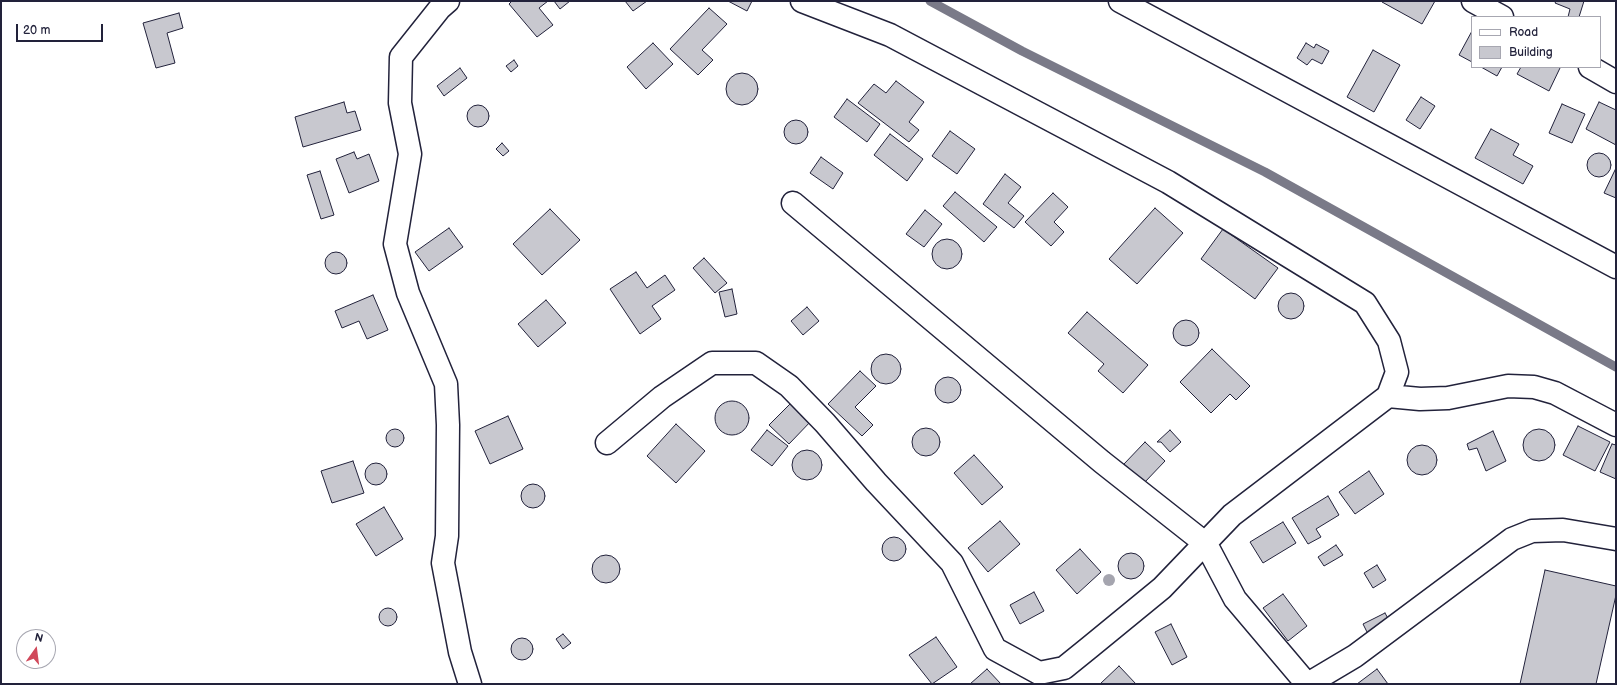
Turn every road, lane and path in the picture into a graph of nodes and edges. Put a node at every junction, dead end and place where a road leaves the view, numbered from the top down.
1 (448, 1) edge
2 (802, 1) edge
3 (1120, 1) edge
4 (1473, 1) edge
5 (1500, 16) edge
6 (1592, 68) edge
7 (1616, 82) edge
8 (793, 203) dead end
9 (1616, 267) edge
10 (1388, 396) junction
11 (1616, 425) edge
12 (608, 443) dead end
13 (1616, 539) edge
14 (1206, 544) junction
15 (470, 684) edge
16 (1307, 684) edge

1 - 15 street
2 - 10 street
3 - 9 street
4 - 5 street
6 - 7 street
8 - 14 street
10 - 11 street
10 - 14 street
12 - 14 street
13 - 16 street
14 - 16 street

